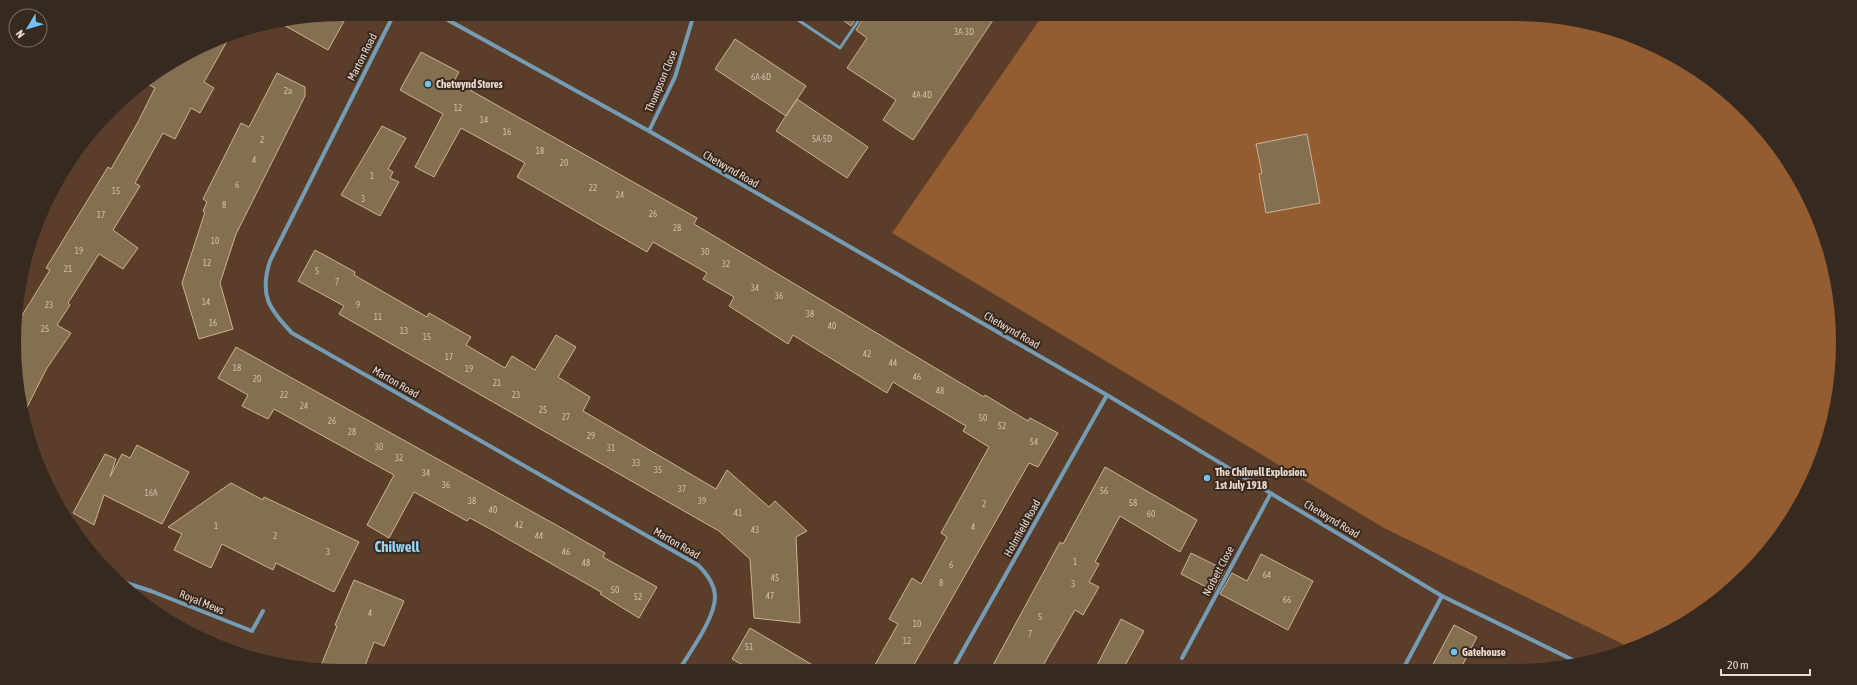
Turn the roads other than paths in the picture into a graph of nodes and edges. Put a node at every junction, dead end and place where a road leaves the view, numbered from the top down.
1 (390, 21) edge
2 (450, 21) edge
3 (692, 21) edge
4 (800, 21) edge
5 (857, 21) edge
6 (648, 131) junction
7 (1107, 395) junction
8 (1271, 493) junction
9 (132, 585) edge
10 (1442, 596) junction
11 (262, 611) dead end
12 (1182, 658) dead end
13 (1571, 659) edge
14 (683, 664) edge
15 (955, 664) edge
16 (1405, 664) edge

1 - 14 street, Marton Road
2 - 6 street, Chetwynd Road
3 - 6 street, Thompson Close
4 - 5 lane
6 - 7 street, Chetwynd Road
7 - 8 street, Chetwynd Road
7 - 15 street, Holmfield Road
8 - 10 street, Chetwynd Road
8 - 12 street, Norbett Close
9 - 11 street, Royal Mews
10 - 13 street, Chetwynd Road
10 - 16 street

